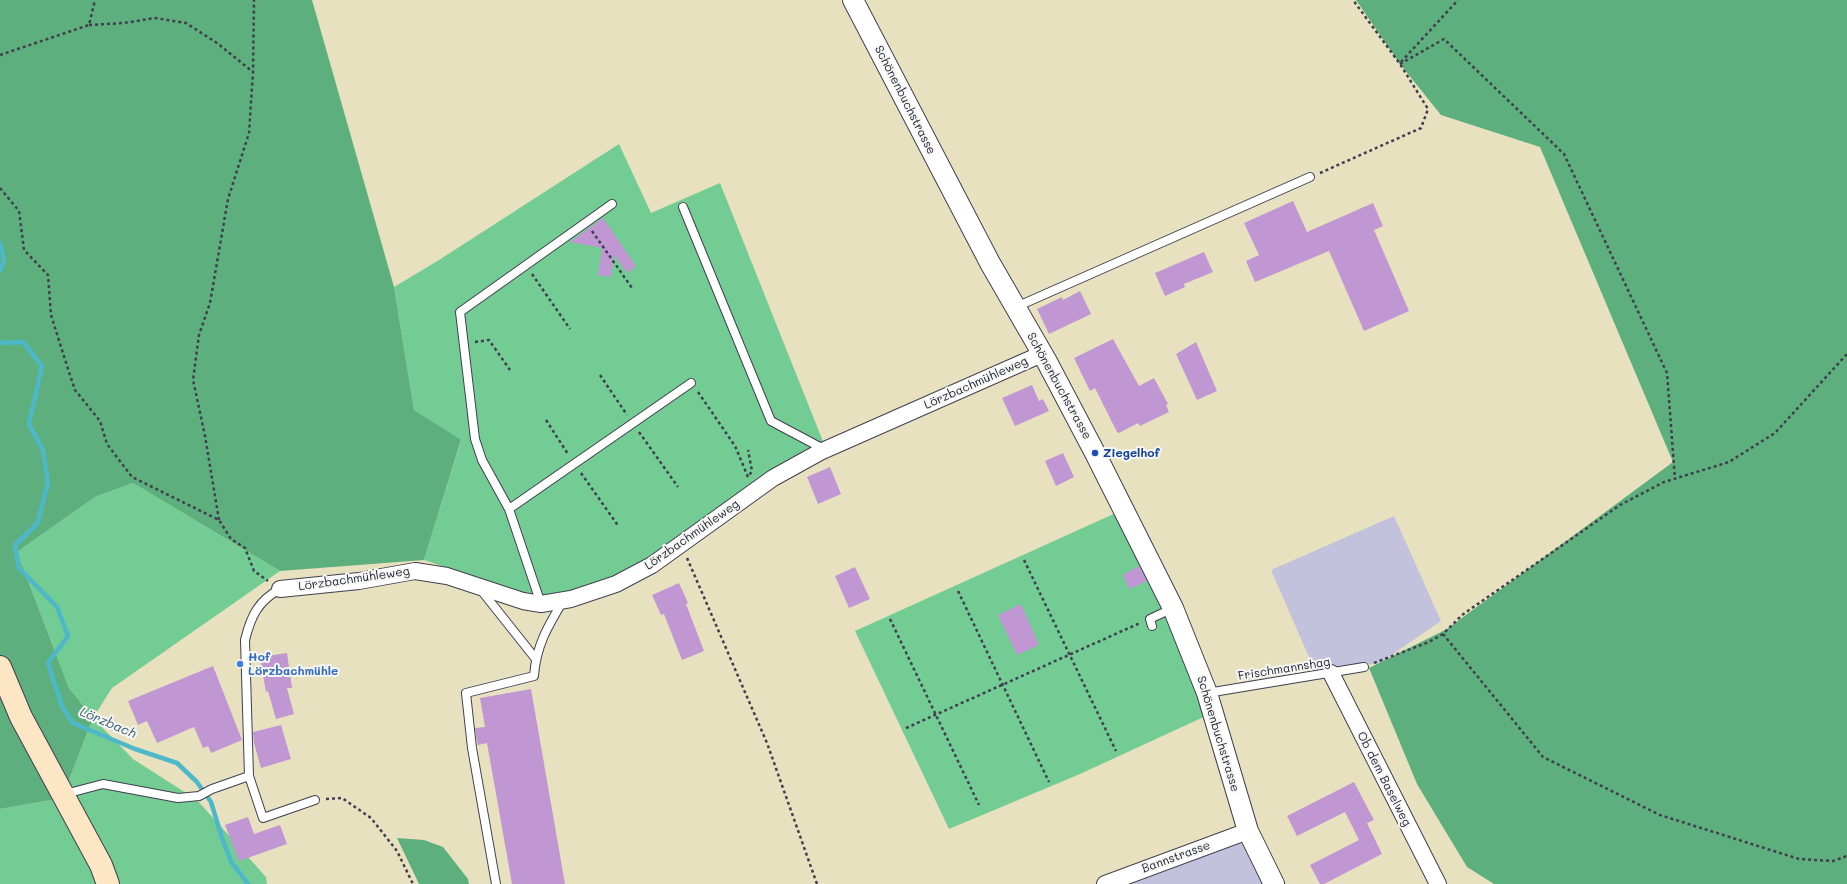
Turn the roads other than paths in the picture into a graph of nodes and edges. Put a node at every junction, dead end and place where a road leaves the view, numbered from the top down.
1 (853, 0) edge
2 (1310, 177) road end
3 (612, 204) dead end
4 (683, 207) dead end
5 (1016, 308) junction
6 (1042, 354) junction
7 (691, 383) road end
8 (820, 452) junction
9 (509, 509) junction
10 (478, 586) junction
11 (280, 589) joint
12 (564, 600) junction
13 (541, 604) junction
14 (1173, 608) junction
15 (1151, 623) road end
16 (535, 658) junction
17 (0, 667) edge
18 (1364, 667) road end
19 (1331, 674) junction
20 (1207, 693) junction
21 (249, 776) junction
22 (64, 794) junction
23 (315, 800) road end
24 (1248, 831) junction
25 (108, 884) edge
26 (496, 884) edge
27 (1106, 884) edge
28 (1274, 884) edge
29 (1438, 884) edge

1 - 5 street, Schönenbuchstrasse
2 - 5 lane
3 - 9 lane
4 - 8 lane
5 - 6 street, Schönenbuchstrasse
6 - 8 street, Lörzbachmühleweg
6 - 14 street, Schönenbuchstrasse
7 - 9 lane
8 - 12 street, Lörzbachmühleweg
9 - 13 lane
10 - 11 street, Lörzbachmühleweg
10 - 13 street, Lörzbachmühleweg
10 - 16 lane
11 - 21 lane, Lörzbachmühleweg
12 - 13 street, Lörzbachmühleweg
12 - 16 lane
14 - 15 lane
14 - 20 street, Schönenbuchstrasse
16 - 26 lane
17 - 22 main road
18 - 19 lane, Frischmannshag
19 - 20 lane, Frischmannshag
19 - 29 street, Ob dem Baselweg
20 - 24 street, Schönenbuchstrasse
21 - 22 lane
21 - 23 lane, Lörzbachmühleweg
22 - 25 main road
24 - 27 street, Bannstrasse
24 - 28 street, Schönenbuchstrasse

